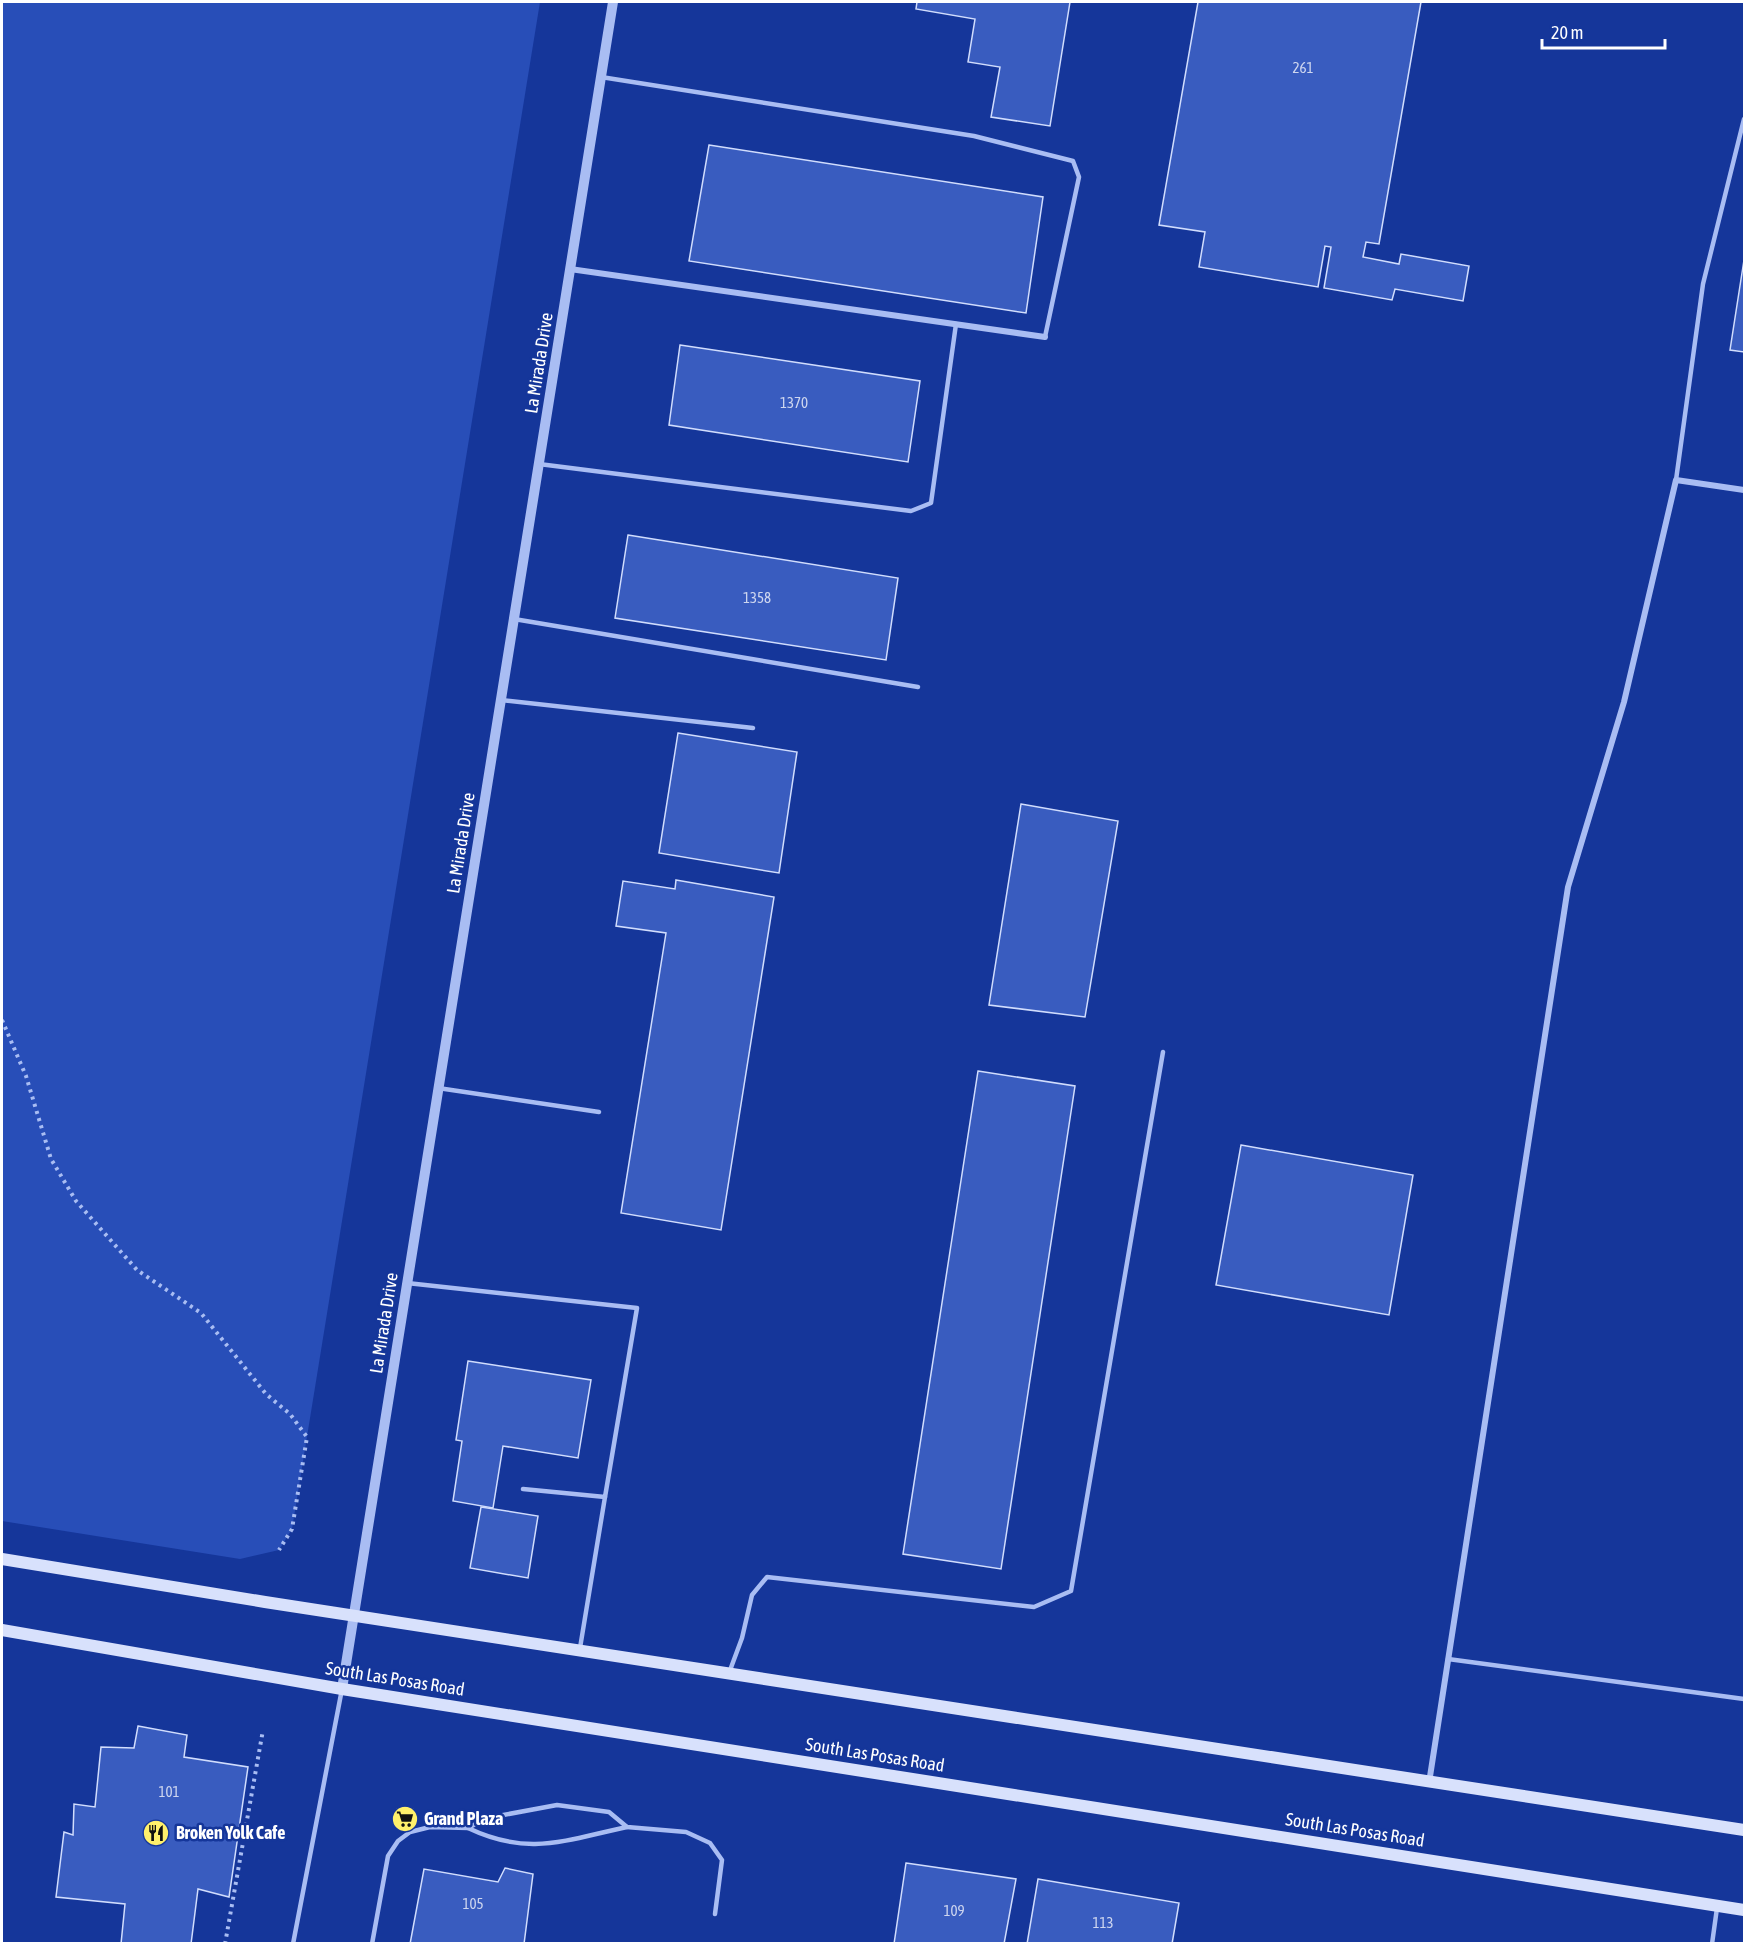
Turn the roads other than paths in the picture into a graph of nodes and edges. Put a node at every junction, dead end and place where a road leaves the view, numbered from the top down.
1 (613, 2) edge
2 (601, 77) junction
3 (1744, 119) edge
4 (570, 269) junction
5 (956, 324) junction
6 (1045, 337) joint
7 (539, 464) junction
8 (1676, 480) junction
9 (1744, 490) edge
10 (514, 620) junction
11 (918, 687) dead end
12 (501, 700) junction
13 (753, 728) dead end
14 (1163, 1052) dead end
15 (438, 1088) junction
16 (599, 1112) dead end
17 (407, 1283) junction
18 (523, 1489) dead end
19 (605, 1497) junction
20 (2, 1559) edge
21 (354, 1616) junction
22 (2, 1630) edge
23 (580, 1650) junction
24 (1448, 1659) junction
25 (729, 1673) junction
26 (342, 1689) junction
27 (1744, 1699) edge
28 (1429, 1782) junction
29 (627, 1827) junction
30 (468, 1828) junction
31 (1744, 1830) edge
32 (1718, 1906) junction
33 (1744, 1910) edge
34 (715, 1914) dead end
35 (293, 1944) edge
36 (372, 1944) edge
37 (1712, 1944) edge

1 - 2 street, La Mirada Drive
2 - 4 street, La Mirada Drive
2 - 6 lane
3 - 8 lane
4 - 5 street
4 - 7 street, La Mirada Drive
5 - 6 street
5 - 7 lane
7 - 10 street, La Mirada Drive
8 - 9 street
8 - 24 street
10 - 11 lane
10 - 12 street, La Mirada Drive
12 - 13 lane
12 - 15 street, La Mirada Drive
14 - 25 lane
15 - 16 lane
15 - 17 street, La Mirada Drive
17 - 19 lane
17 - 21 street, La Mirada Drive
18 - 19 lane
19 - 23 lane
20 - 21 main road
21 - 23 main road
21 - 26 street, La Mirada Drive
22 - 26 main road, South Las Posas Road
23 - 25 main road
24 - 27 lane
24 - 28 street
25 - 28 main road
26 - 32 main road, South Las Posas Road
26 - 35 lane
28 - 31 main road
29 - 30 lane
29 - 30 lane
29 - 34 lane
30 - 36 lane
32 - 33 main road, South Las Posas Road
32 - 37 lane

